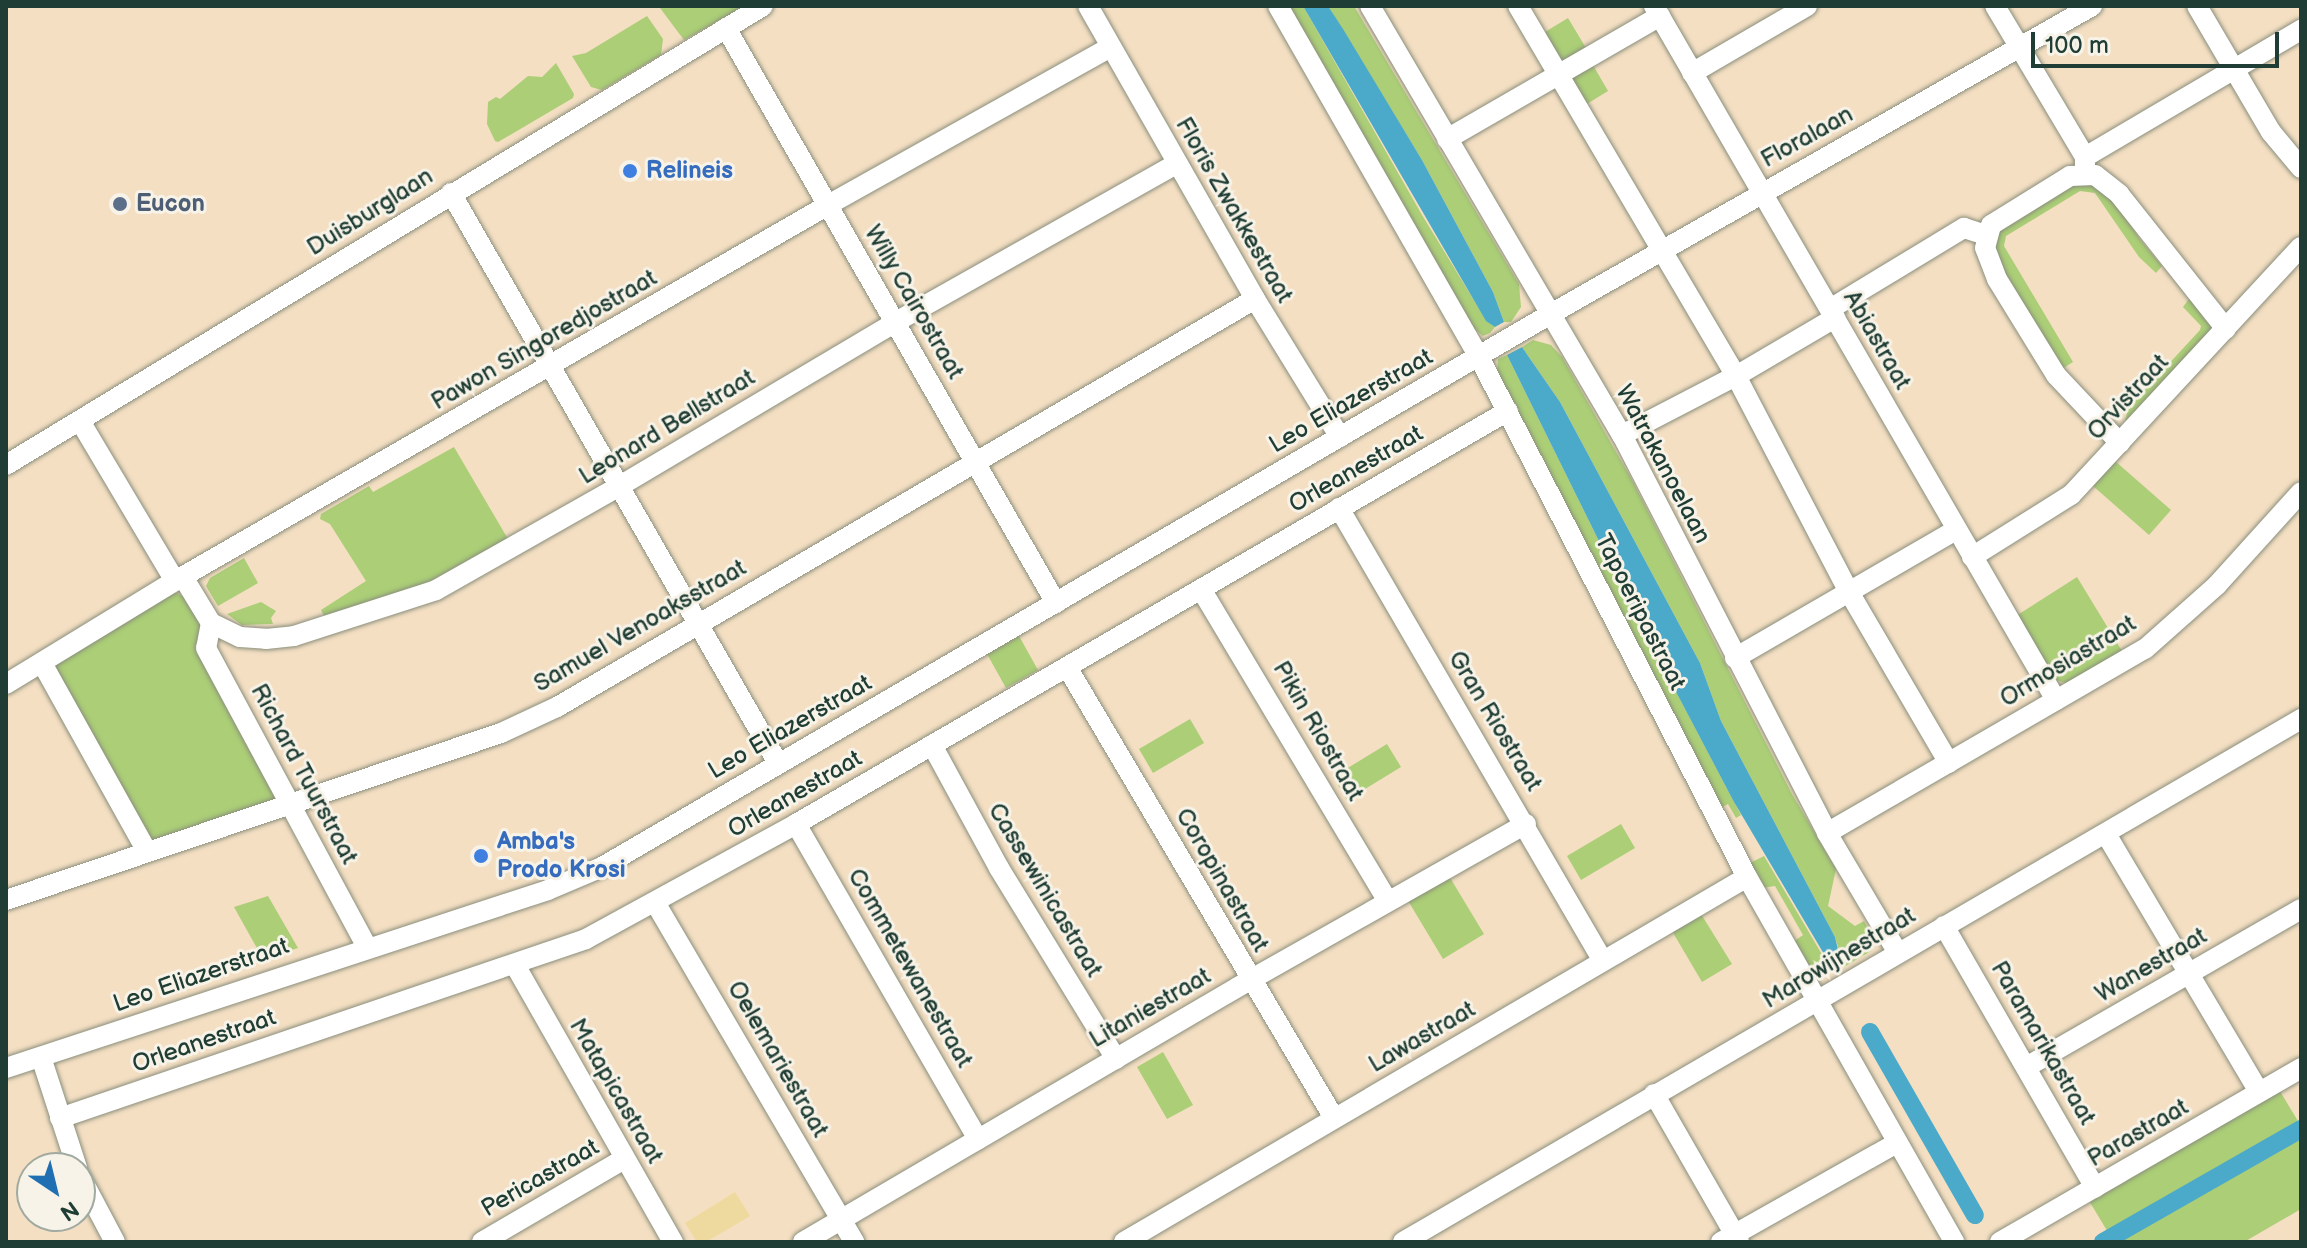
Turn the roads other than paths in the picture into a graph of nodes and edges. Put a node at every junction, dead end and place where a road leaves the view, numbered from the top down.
1 (763, 6) edge
2 (1088, 6) edge
3 (1278, 6) edge
4 (1370, 6) edge
5 (1518, 6) edge
6 (1807, 6) edge
7 (1995, 6) edge
8 (2092, 6) edge
9 (2197, 6) edge
10 (1657, 11) edge
11 (726, 28) junction
12 (2301, 30) edge
13 (1111, 47) junction
14 (2019, 47) junction
15 (2233, 67) junction
16 (1692, 73) junction
17 (1557, 74) junction
18 (1447, 139) junction
19 (1176, 164) junction
20 (2085, 165) junction
21 (2301, 168) edge
22 (1762, 192) junction
23 (451, 193) junction
24 (828, 205) junction
25 (1986, 235) junction
26 (2301, 247) edge
27 (1662, 252) junction
28 (1255, 299) junction
29 (1832, 314) junction
30 (1549, 315) junction
31 (894, 323) junction
32 (2226, 329) junction
33 (1479, 357) junction
34 (551, 366) junction
35 (1736, 376) junction
36 (1508, 411) junction
37 (80, 421) junction
38 (1622, 435) junction
39 (1340, 437) junction
40 (2120, 443) junction
41 (977, 462) junction
42 (6, 465) edge
43 (618, 487) junction
44 (2301, 492) edge
45 (1339, 508) junction
46 (1956, 530) junction
47 (1972, 557) junction
48 (179, 579) junction
49 (1201, 589) junction
50 (1849, 592) junction
51 (1056, 603) junction
52 (699, 622) junction
53 (211, 623) junction
54 (1735, 658) junction
55 (42, 663) junction
56 (1067, 667) junction
57 (6, 684) edge
58 (2056, 700) junction
59 (2301, 719) edge
60 (932, 745) junction
61 (778, 763) junction
62 (1949, 763) junction
63 (291, 804) junction
64 (796, 824) junction
65 (1526, 824) junction
66 (1827, 833) junction
67 (2106, 834) junction
68 (147, 852) junction
69 (1747, 877) junction
70 (6, 900) edge
71 (1388, 901) junction
72 (656, 904) junction
73 (2301, 909) edge
74 (1944, 926) junction
75 (367, 947) junction
76 (1898, 953) junction
77 (1603, 961) junction
78 (515, 965) junction
79 (2187, 975) junction
80 (1250, 980) junction
81 (1819, 1001) junction
82 (41, 1057) junction
83 (1116, 1059) junction
84 (2028, 1066) junction
85 (6, 1068) edge
86 (2301, 1068) edge
87 (2259, 1092) junction
88 (1654, 1094) junction
89 (60, 1118) junction
90 (1334, 1118) junction
91 (978, 1139) junction
92 (1897, 1143) junction
93 (72, 1152) edge
94 (624, 1159) junction
95 (2095, 1188) junction
96 (96, 1206) edge
97 (842, 1220) junction
98 (1134, 1239) edge
99 (1732, 1239) edge
100 (115, 1242) edge
101 (482, 1242) edge
102 (673, 1242) edge
103 (803, 1242) edge
104 (854, 1242) edge
105 (1403, 1242) edge
106 (1954, 1242) edge
107 (2000, 1242) edge

1 - 11 street, Duisburglaan
2 - 13 street, Floris Zwakkestraat
3 - 33 street, Tapoeripastraat
4 - 18 street, Watrakanoelaan
5 - 17 street
6 - 16 street
7 - 14 street
8 - 14 street, Floralaan
9 - 15 street
10 - 16 street, Abiastraat
10 - 17 street
11 - 23 street, Duisburglaan
11 - 24 street, Willy Cairostraat
12 - 15 street
13 - 19 street, Floris Zwakkestraat
13 - 24 street, Pawon Singoredjostraat
14 - 20 street
14 - 22 street, Floralaan
15 - 20 street
15 - 21 street
16 - 22 street, Abiastraat
17 - 18 street
17 - 27 street
18 - 30 street, Watrakanoelaan
19 - 28 street, Floris Zwakkestraat
19 - 31 street, Leonard Bellstraat
20 - 25 street
20 - 32 street
22 - 27 street, Floralaan
22 - 29 street, Abiastraat
23 - 34 street
23 - 37 street, Duisburglaan
24 - 31 street, Willy Cairostraat
24 - 34 street, Pawon Singoredjostraat
25 - 29 street
25 - 40 street
26 - 32 street, Orvistraat
27 - 30 street, Floralaan
27 - 35 street
28 - 39 street, Floris Zwakkestraat
28 - 41 street, Samuel Venoaksstraat
29 - 35 street
29 - 46 street, Abiastraat
30 - 33 street, Leo Eliazerstraat
30 - 38 street, Watrakanoelaan
31 - 41 street, Willy Cairostraat
31 - 43 street, Leonard Bellstraat
32 - 40 street, Orvistraat
33 - 36 street, Tapoeripastraat
33 - 39 street, Leo Eliazerstraat
34 - 43 street
34 - 48 street, Pawon Singoredjostraat
35 - 38 street
35 - 50 street
36 - 45 street, Orleanestraat
36 - 69 street, Tapoeripastraat
37 - 42 street, Duisburglaan
37 - 48 street
38 - 54 street, Watrakanoelaan
39 - 51 street, Leo Eliazerstraat
40 - 47 street, Orvistraat
41 - 51 street, Willy Cairostraat
41 - 52 street, Samuel Venoaksstraat
43 - 52 street
43 - 53 street, Leonard Bellstraat
44 - 58 street, Ormosiastraat
45 - 49 street, Orleanestraat
45 - 65 street, Gran Riostraat
46 - 47 street, Abiastraat
46 - 50 street
47 - 58 street, Abiastraat
48 - 53 street
48 - 55 street, Pawon Singoredjostraat
49 - 56 street, Orleanestraat
49 - 71 street, Pikin Riostraat
50 - 54 street
50 - 62 street
51 - 61 street, Leo Eliazerstraat
52 - 61 street
52 - 63 street, Samuel Venoaksstraat
53 - 63 street, Richard Tuurstraat
54 - 66 street, Watrakanoelaan
55 - 57 street, Pawon Singoredjostraat
55 - 68 street
56 - 60 street, Orleanestraat
56 - 80 street, Coropinastraat
58 - 62 street, Ormosiastraat
59 - 67 street, Marowijnestraat
60 - 64 street, Orleanestraat
60 - 83 street, Cassewinicastraat
61 - 75 street, Leo Eliazerstraat
62 - 66 street, Ormosiastraat
63 - 68 street, Samuel Venoaksstraat
63 - 75 street, Richard Tuurstraat
64 - 72 street, Orleanestraat
64 - 91 street, Commetewanestraat
65 - 71 street, Litaniestraat
65 - 77 street, Gran Riostraat
66 - 76 street, Watrakanoelaan
67 - 74 street, Marowijnestraat
67 - 79 street
68 - 70 street, Samuel Venoaksstraat
69 - 77 street, Lawastraat
69 - 81 street, Tapoeripastraat
71 - 80 street, Litaniestraat
72 - 78 street, Orleanestraat
72 - 97 street, Oelemariestraat
73 - 79 street, Wanestraat
74 - 76 street, Marowijnestraat
74 - 84 street, Paramarikastraat
75 - 82 street, Leo Eliazerstraat
76 - 81 street, Marowijnestraat
77 - 90 street, Lawastraat
78 - 89 street, Orleanestraat
78 - 94 street, Matapicastraat
79 - 84 street, Wanestraat
79 - 87 street
80 - 83 street, Litaniestraat
80 - 90 street, Coropinastraat
81 - 88 street, Marowijnestraat
81 - 92 street, Tapoeripastraat
82 - 85 street, Leo Eliazerstraat
82 - 89 street
83 - 91 street, Litaniestraat
84 - 95 street, Paramarikastraat
86 - 87 street, Parastraat
87 - 95 street, Parastraat
88 - 99 street
88 - 105 street, Marowijnestraat
89 - 93 street
90 - 98 street, Lawastraat
91 - 97 street, Litaniestraat
92 - 99 street
92 - 106 street, Tapoeripastraat
94 - 101 street, Pericastraat
94 - 102 street, Matapicastraat
95 - 107 street, Parastraat
96 - 100 street
97 - 103 street, Litaniestraat
97 - 104 street, Oelemariestraat

